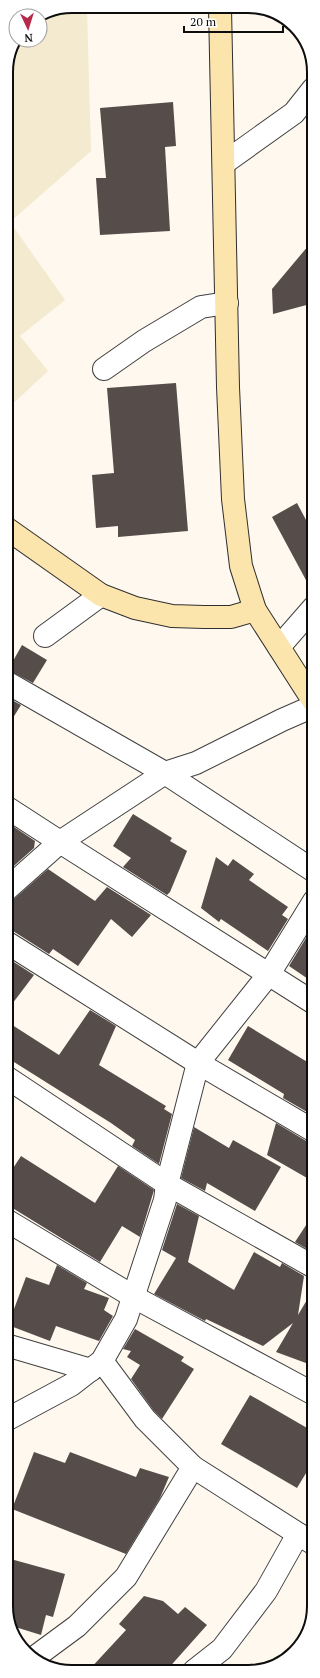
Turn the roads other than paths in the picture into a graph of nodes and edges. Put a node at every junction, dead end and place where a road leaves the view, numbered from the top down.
1 (220, 13) edge
2 (307, 98) edge
3 (224, 163) junction
4 (227, 303) junction
5 (104, 369) dead end
6 (13, 533) edge
7 (101, 595) junction
8 (255, 610) junction
9 (307, 615) edge
10 (45, 636) dead end
11 (279, 647) junction
12 (13, 686) edge
13 (307, 691) edge
14 (307, 709) edge
15 (165, 773) junction
16 (13, 812) edge
17 (60, 842) junction
18 (307, 866) edge
19 (13, 884) edge
20 (307, 912) edge
21 (13, 946) edge
22 (269, 974) junction
23 (307, 998) edge
24 (198, 1063) junction
25 (13, 1082) edge
26 (307, 1127) edge
27 (167, 1184) junction
28 (13, 1224) edge
29 (307, 1262) edge
30 (134, 1297) junction
31 (13, 1347) edge
32 (97, 1365) junction
33 (307, 1390) edge
34 (13, 1416) edge
35 (194, 1467) junction
36 (306, 1539) edge
37 (38, 1655) edge
38 (202, 1665) edge

1 - 3 street
2 - 3 street
3 - 4 street
4 - 5 street
4 - 8 street
6 - 7 street
7 - 8 street
7 - 10 street
8 - 11 street
9 - 11 street
11 - 13 street
12 - 15 street
14 - 15 street
15 - 17 street
15 - 18 street
16 - 17 street
17 - 19 street
17 - 22 street
20 - 22 street
21 - 24 street
22 - 23 street
22 - 24 street
24 - 26 street
24 - 27 street
25 - 27 street
27 - 29 street
27 - 30 street
28 - 30 street
30 - 32 street
30 - 33 street
31 - 32 street
32 - 34 street
32 - 35 street
35 - 36 street
35 - 37 street
36 - 38 street

